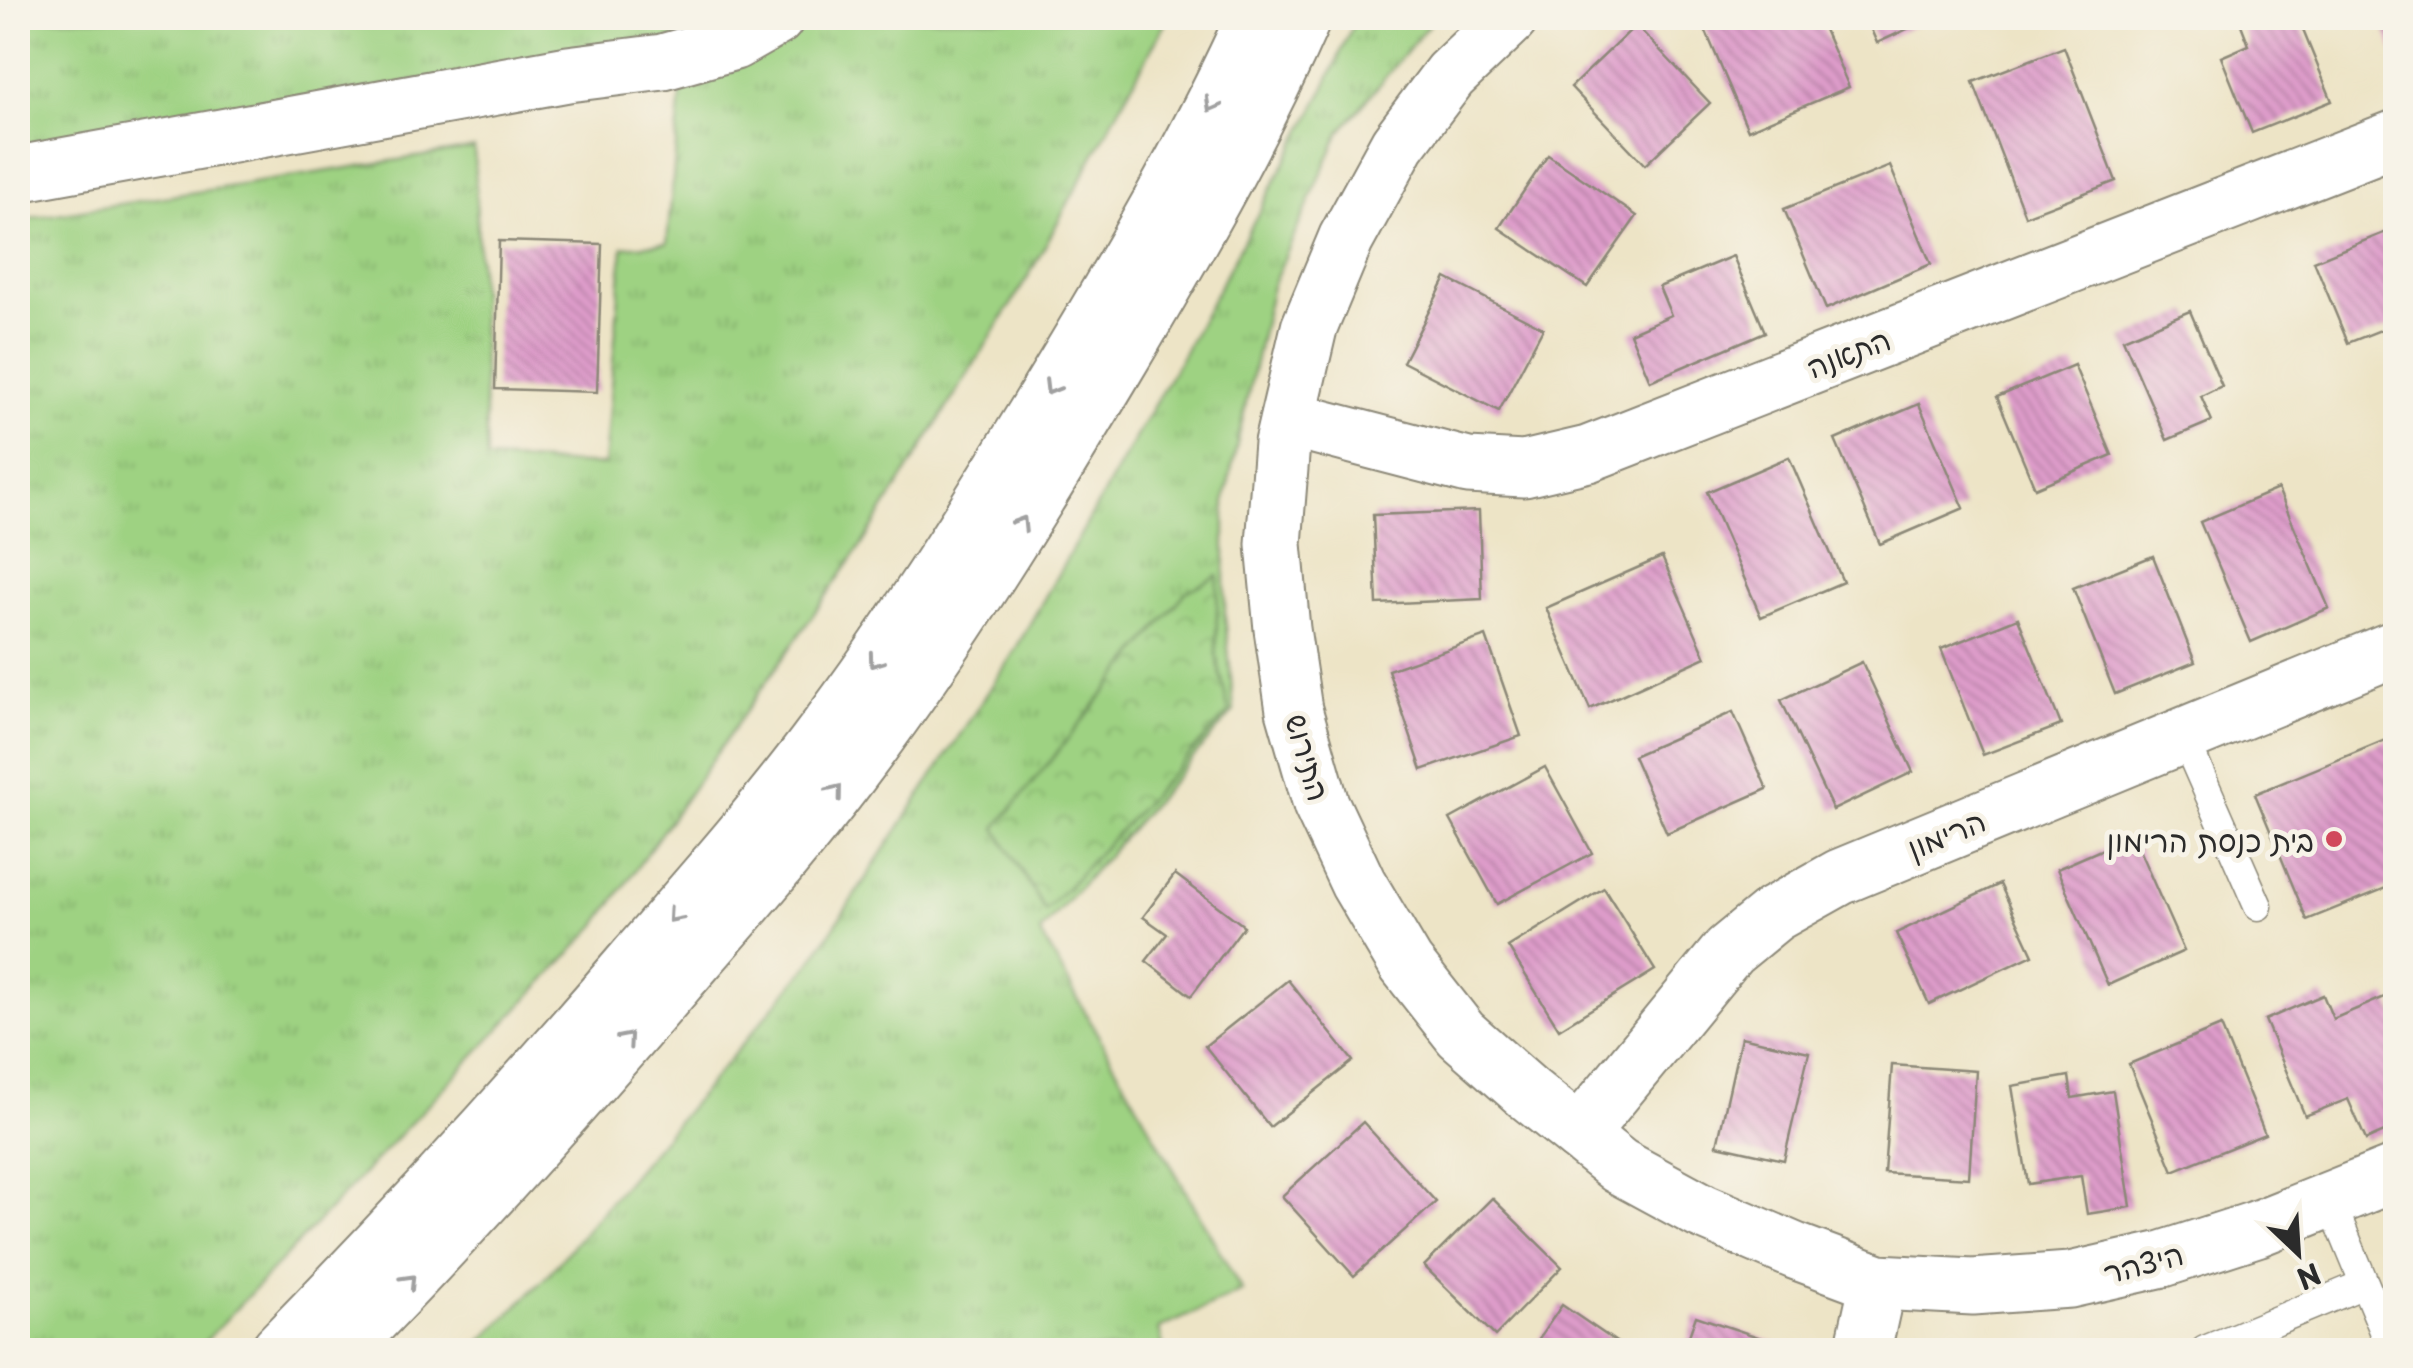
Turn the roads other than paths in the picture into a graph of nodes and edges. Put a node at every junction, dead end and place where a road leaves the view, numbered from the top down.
1 (776, 18) edge
2 (1254, 18) edge
3 (1303, 18) edge
4 (1510, 18) edge
5 (2396, 138) edge
6 (18, 174) edge
7 (1288, 419) junction
8 (2396, 648) edge
9 (2183, 735) junction
10 (2258, 906) dead end
11 (1579, 1134) junction
12 (2396, 1173) edge
13 (2330, 1200) junction
14 (1878, 1282) junction
15 (2364, 1284) junction
16 (279, 1350) edge
17 (342, 1350) edge
18 (1863, 1350) edge
19 (2205, 1350) edge
20 (2392, 1350) edge

1 - 6 street
2 -> 16 street
17 -> 3 street
4 - 7 street, התירוש
5 - 7 street, התאנה
7 - 11 street, התירוש
8 - 9 street, הרימון
9 - 10 lane
9 - 11 street, הרימון
11 - 14 street, התירוש
12 - 13 street, היצהר
13 - 14 street, היצהר
13 - 15 lane
14 - 18 street
15 - 19 lane
15 - 20 lane

